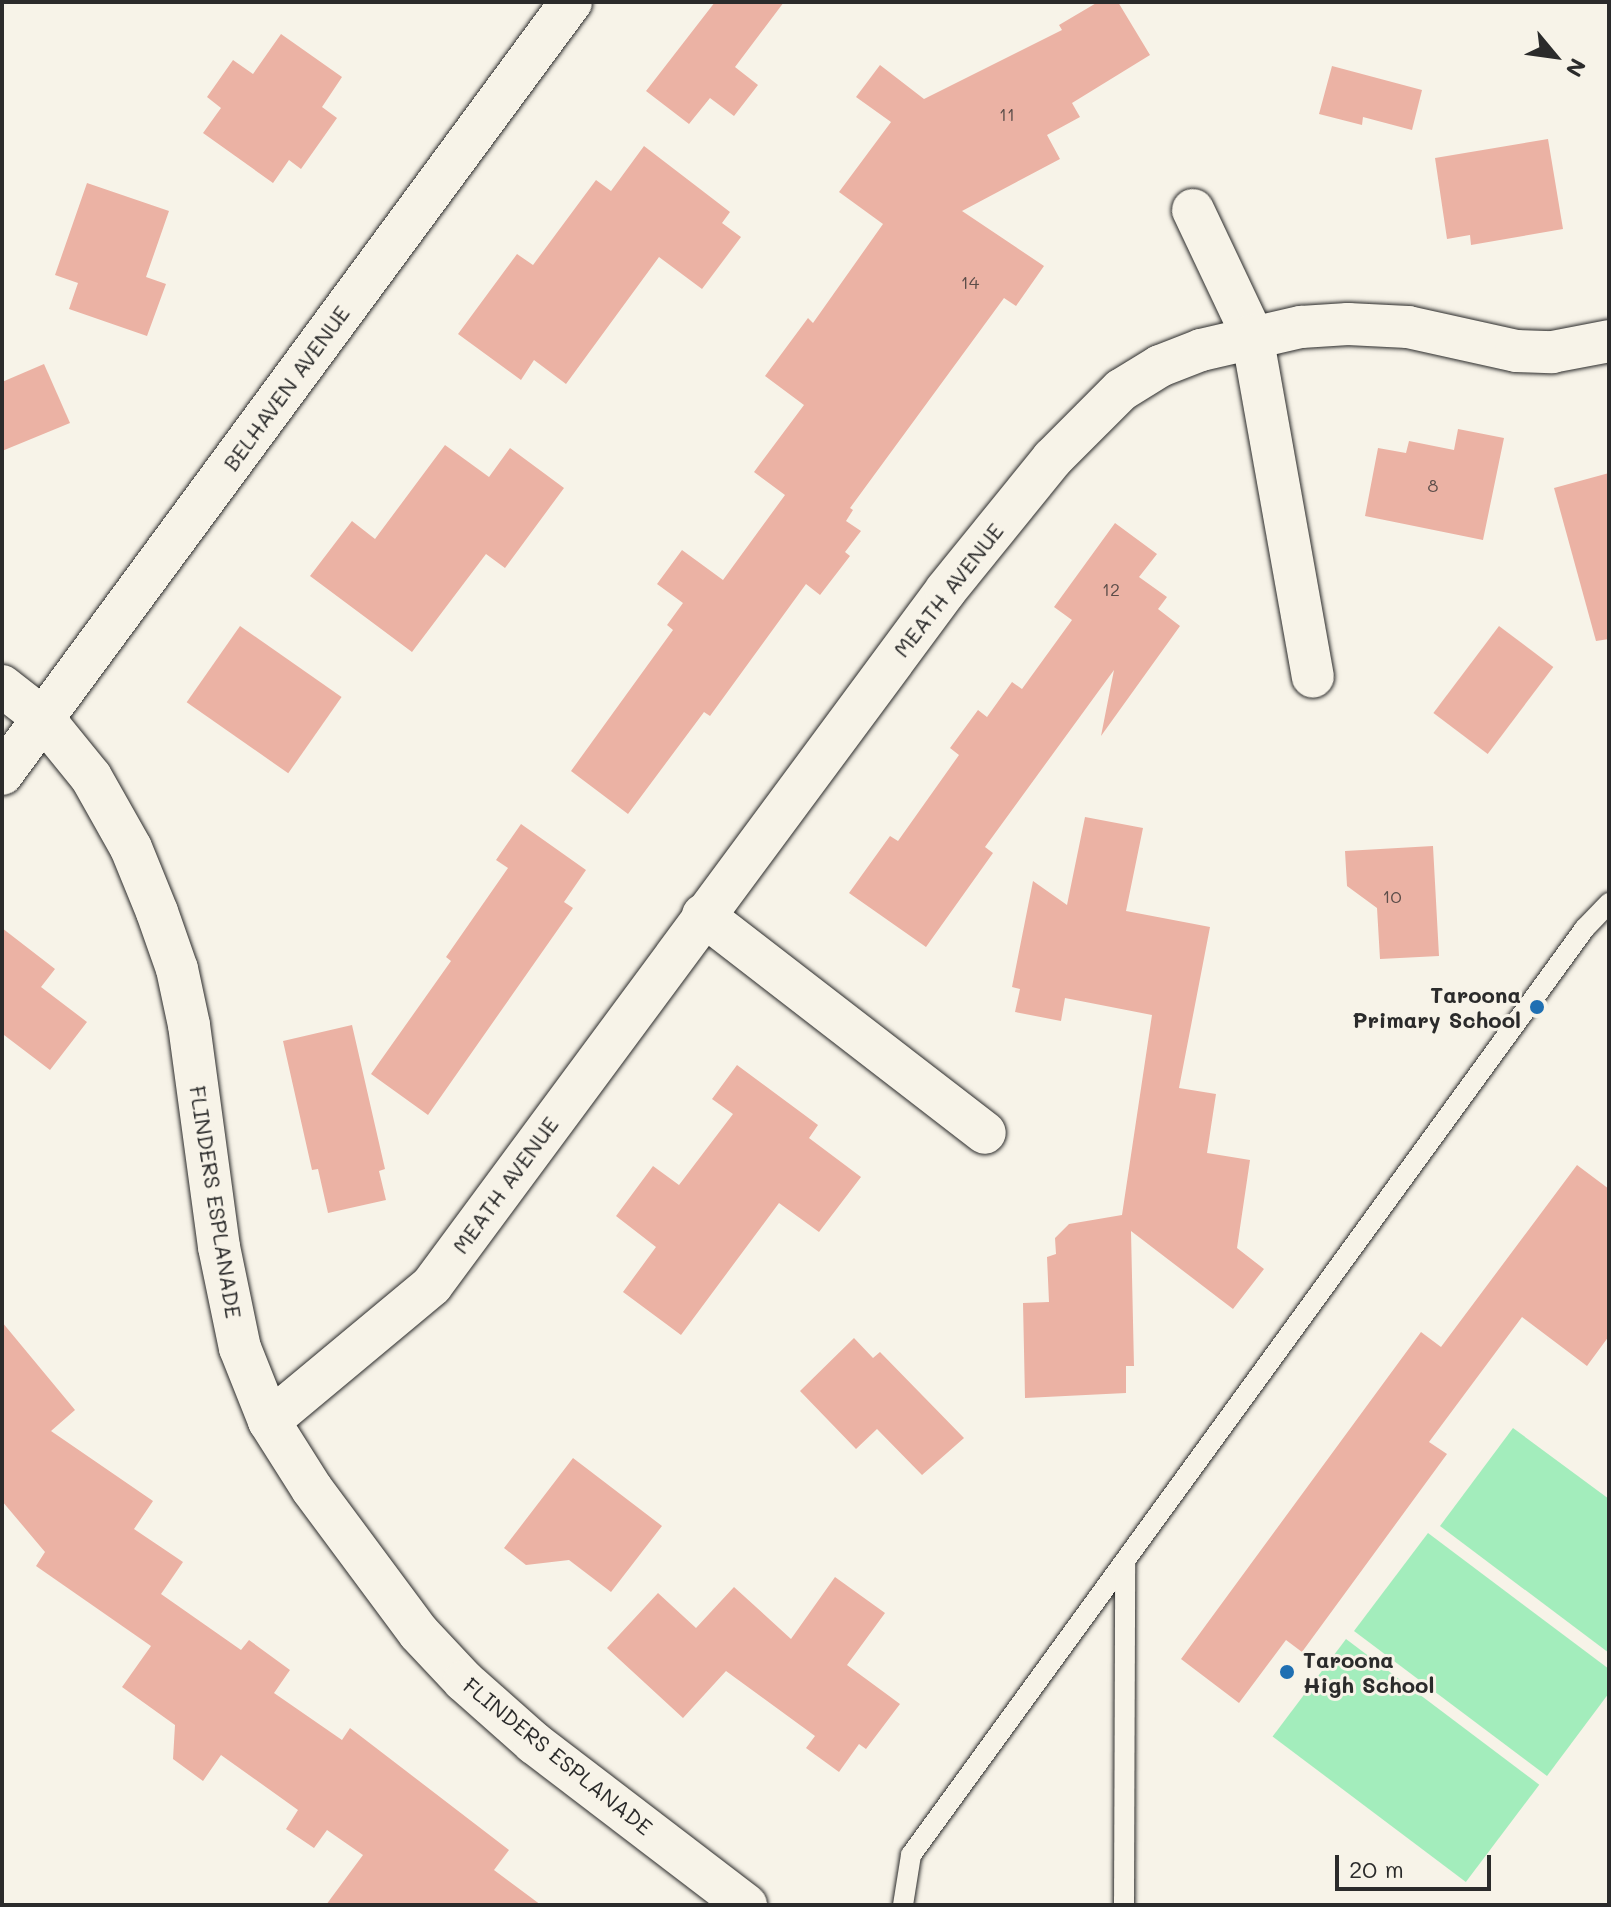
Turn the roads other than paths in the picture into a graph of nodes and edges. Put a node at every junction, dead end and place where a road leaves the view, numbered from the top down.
1 (571, 2) edge
2 (1193, 210) dead end
3 (1252, 335) junction
4 (1609, 341) edge
5 (1313, 677) dead end
6 (2, 686) edge
7 (43, 718) junction
8 (2, 774) edge
9 (1609, 903) edge
10 (703, 915) junction
11 (985, 1133) dead end
12 (269, 1421) junction
13 (1125, 1562) junction
14 (744, 1905) edge
15 (903, 1905) edge
16 (1124, 1905) edge

1 - 7 street, BELHAVEN AVENUE
2 - 3 street
3 - 4 street, MEATH AVENUE
3 - 5 street
3 - 10 street, MEATH AVENUE
6 - 7 street, FLINDERS ESPLANADE
7 - 8 street, BELHAVEN AVENUE
7 - 12 street, FLINDERS ESPLANADE
9 - 13 lane
10 - 11 street
10 - 12 street, MEATH AVENUE
12 - 14 street, FLINDERS ESPLANADE
13 - 15 lane
13 - 16 lane

